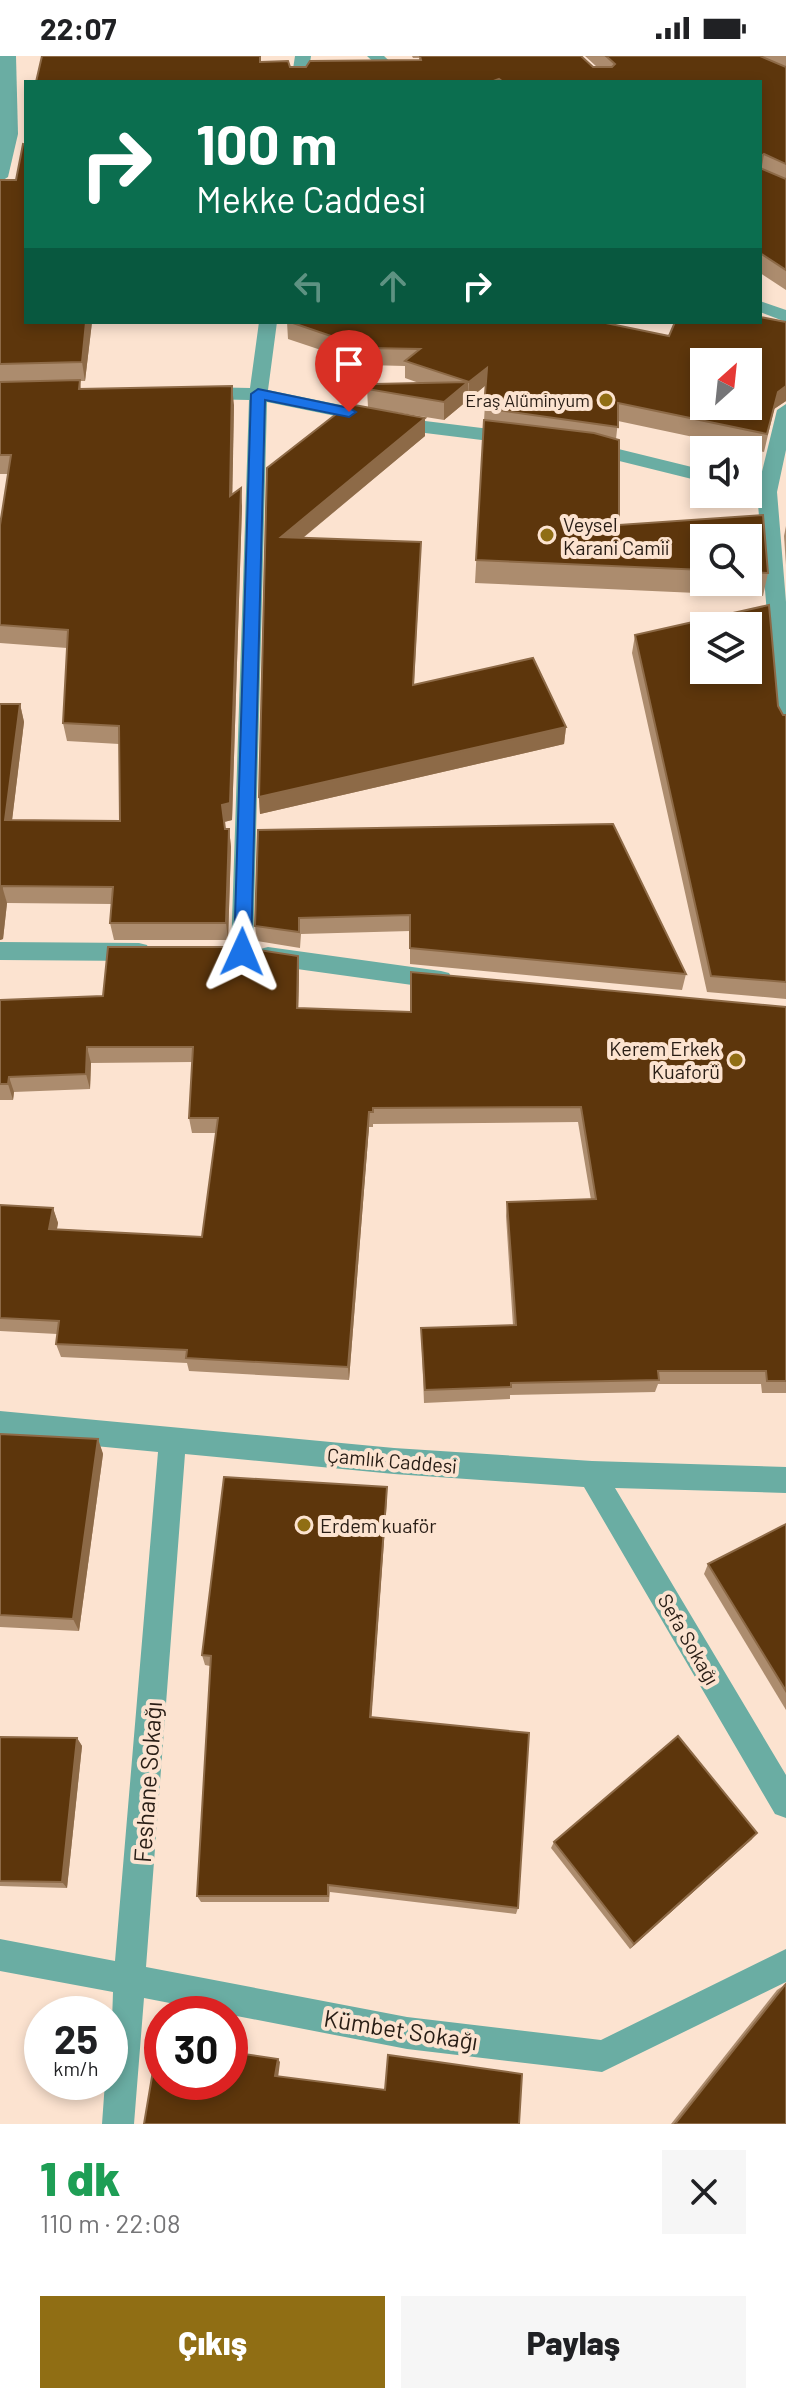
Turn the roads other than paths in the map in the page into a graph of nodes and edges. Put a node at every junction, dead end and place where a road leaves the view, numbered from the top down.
1 (8, 56) edge
2 (303, 56) edge
3 (375, 56) edge
4 (400, 72) edge
5 (299, 80) edge
6 (0, 177) edge
7 (762, 307) edge
8 (786, 317) edge
9 (268, 324) edge
10 (184, 393) edge
11 (258, 394) junction
12 (786, 410) edge
13 (531, 440) edge
14 (577, 446) edge
15 (690, 473) edge
16 (767, 492) edge
17 (786, 724) edge
18 (0, 951) edge
19 (166, 952) edge
20 (212, 952) edge
21 (242, 952) junction
22 (467, 982) edge
23 (0, 1424) edge
24 (173, 1439) junction
25 (592, 1474) junction
26 (786, 1480) edge
27 (786, 1803) edge
28 (0, 1955) edge
29 (786, 1965) edge
30 (132, 1980) junction
31 (118, 2124) edge

1 - 6 street
2 - 5 street
3 - 4 street
7 - 8 street
9 - 11 street
10 - 11 street
11 - 13 street
11 - 21 street
12 - 16 street
14 - 15 street
16 - 17 street
18 - 19 street
20 - 21 street
21 - 22 street
23 - 24 street, Çamlık Caddesi
24 - 25 street, Çamlık Caddesi
24 - 30 street, Feshane Sokağı
25 - 26 street, Çamlık Caddesi
25 - 27 street, Sefa Sokağı
28 - 30 street, Kümbet Sokağı
29 - 30 street, Kümbet Sokağı
30 - 31 street, Feshane Sokağı

